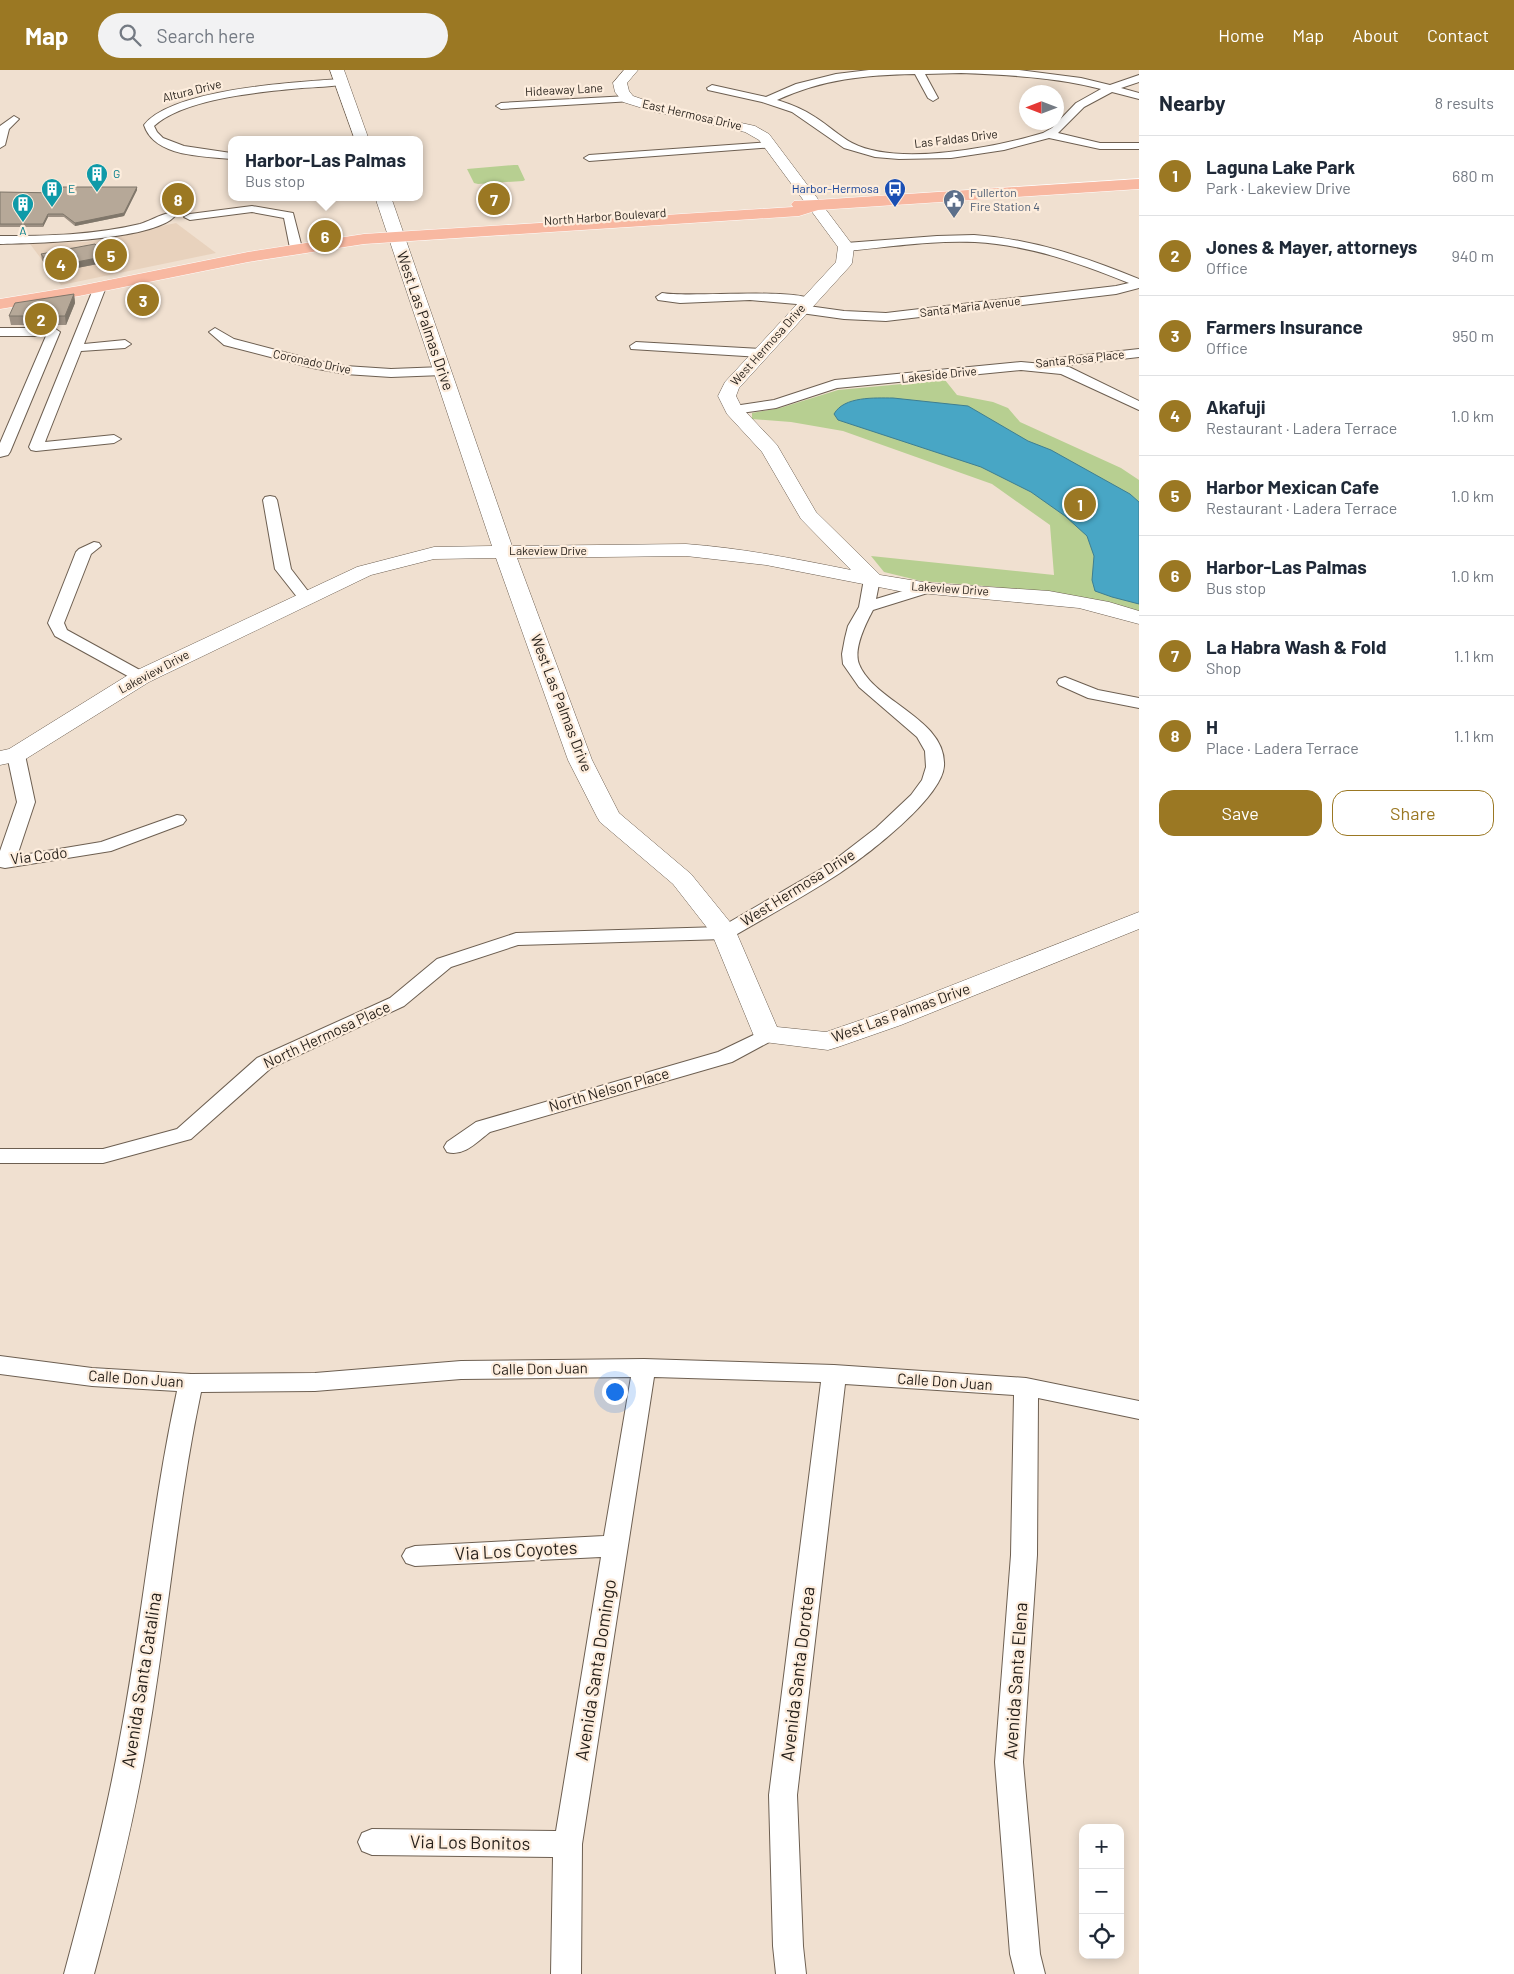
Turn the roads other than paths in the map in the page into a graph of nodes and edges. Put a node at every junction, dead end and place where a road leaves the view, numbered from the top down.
1 (631, 70) edge
2 (918, 71) edge
3 (339, 76) edge
4 (1139, 78) edge
5 (712, 88) dead end
6 (1112, 88) junction
7 (1139, 96) edge
8 (933, 98) dead end
9 (628, 99) junction
10 (766, 101) junction
11 (502, 106) dead end
12 (14, 119) dead end
13 (2, 128) edge
14 (1050, 135) junction
15 (361, 136) edge
16 (0, 145) edge
17 (770, 145) junction
18 (1139, 146) edge
19 (228, 155) edge
20 (589, 158) dead end
21 (1139, 184) edge
22 (384, 201) edge
23 (816, 205) junction
24 (170, 216) dead end
25 (190, 217) dead end
26 (396, 235) junction
27 (0, 240) edge
28 (296, 248) junction
29 (846, 248) junction
30 (1139, 283) edge
31 (100, 287) junction
32 (662, 297) dead end
33 (0, 304) edge
34 (804, 305) junction
35 (0, 332) edge
36 (216, 332) dead end
37 (125, 344) dead end
38 (636, 346) dead end
39 (76, 348) junction
40 (761, 353) junction
41 (1139, 353) edge
42 (1020, 366) junction
43 (443, 371) junction
44 (1139, 406) edge
45 (734, 410) junction
46 (114, 439) dead end
47 (0, 453) edge
48 (270, 500) dead end
49 (94, 546) dead end
50 (504, 551) junction
51 (872, 579) junction
52 (929, 588) junction
53 (306, 599) junction
54 (867, 607) junction
55 (1139, 618) edge
56 (141, 677) junction
57 (1065, 682) dead end
58 (1139, 703) edge
59 (8, 756) edge
60 (177, 820) dead end
61 (2, 868) edge
62 (1139, 920) edge
63 (725, 933) junction
64 (766, 1035) junction
65 (455, 1147) dead end
66 (0, 1156) edge
67 (644, 1368) junction
68 (2, 1371) edge
69 (834, 1374) junction
70 (191, 1383) junction
71 (1026, 1387) junction
72 (1139, 1410) edge
73 (616, 1546) junction
74 (415, 1556) dead end
75 (372, 1842) dead end
76 (568, 1844) junction
77 (79, 1974) edge
78 (566, 1974) edge
79 (791, 1974) edge
80 (1030, 1974) edge

1 - 9 street, East Hermosa Drive
2 - 6 street
2 - 8 street
2 - 10 street
3 - 15 street
3 - 19 street, Altura Drive
4 - 6 street
5 - 10 street, Las Faldas Drive
6 - 7 street
6 - 14 street
9 - 11 street, Hideaway Lane
9 - 17 street, East Hermosa Drive
10 - 14 street, Las Faldas Drive
12 - 13 street
13 - 16 street
14 - 18 street
17 - 20 street
17 - 23 street, East Hermosa Drive
21 - 23 main road, North Harbor Boulevard
22 - 26 street, West Las Palmas Drive
23 - 26 main road, North Harbor Boulevard
23 - 29 street
24 - 27 street
25 - 28 street
26 - 28 main road, North Harbor Boulevard
26 - 43 street, West Las Palmas Drive
28 - 31 main road, North Harbor Boulevard
29 - 30 street
29 - 34 street, West Hermosa Drive
30 - 34 street, Santa Maria Avenue
31 - 33 main road, North Harbor Boulevard
31 - 39 street
32 - 34 street, Santa Maria Avenue
34 - 40 street, West Hermosa Drive
35 - 47 street
36 - 43 street, Coronado Drive
37 - 39 street
38 - 40 street
39 - 46 street
40 - 45 street, West Hermosa Drive
41 - 42 street, Santa Rosa Place
42 - 44 street, Lakeside Drive
42 - 45 street, Lakeside Drive
43 - 50 street, West Las Palmas Drive
45 - 51 street, West Hermosa Drive
48 - 53 street
49 - 56 street
50 - 51 street, Lakeview Drive
50 - 53 street, Lakeview Drive
50 - 63 street, West Las Palmas Drive
51 - 52 street, Lakeview Drive
51 - 54 street, West Hermosa Drive
52 - 54 street
52 - 55 street, Lakeview Drive
53 - 56 street, Lakeview Drive
54 - 63 street, West Hermosa Drive
56 - 59 street, Lakeview Drive
57 - 58 street
59 - 61 street, Via Codo
60 - 61 street, Via Codo
62 - 64 street, West Las Palmas Drive
63 - 64 street, West Las Palmas Drive
63 - 66 street, North Hermosa Place
64 - 65 street, North Nelson Place
67 - 69 street, Calle Don Juan
67 - 70 street, Calle Don Juan
67 - 73 street, Avenida Santa Domingo
68 - 70 street, Calle Don Juan
69 - 71 street, Calle Don Juan
69 - 79 street, Avenida Santa Dorotea
70 - 77 street, Avenida Santa Catalina
71 - 72 street, Calle Don Juan
71 - 80 street, Avenida Santa Elena
73 - 74 street, Via Los Coyotes
73 - 76 street, Avenida Santa Domingo
75 - 76 street, Via Los Bonitos
76 - 78 street, Avenida Santa Domingo

